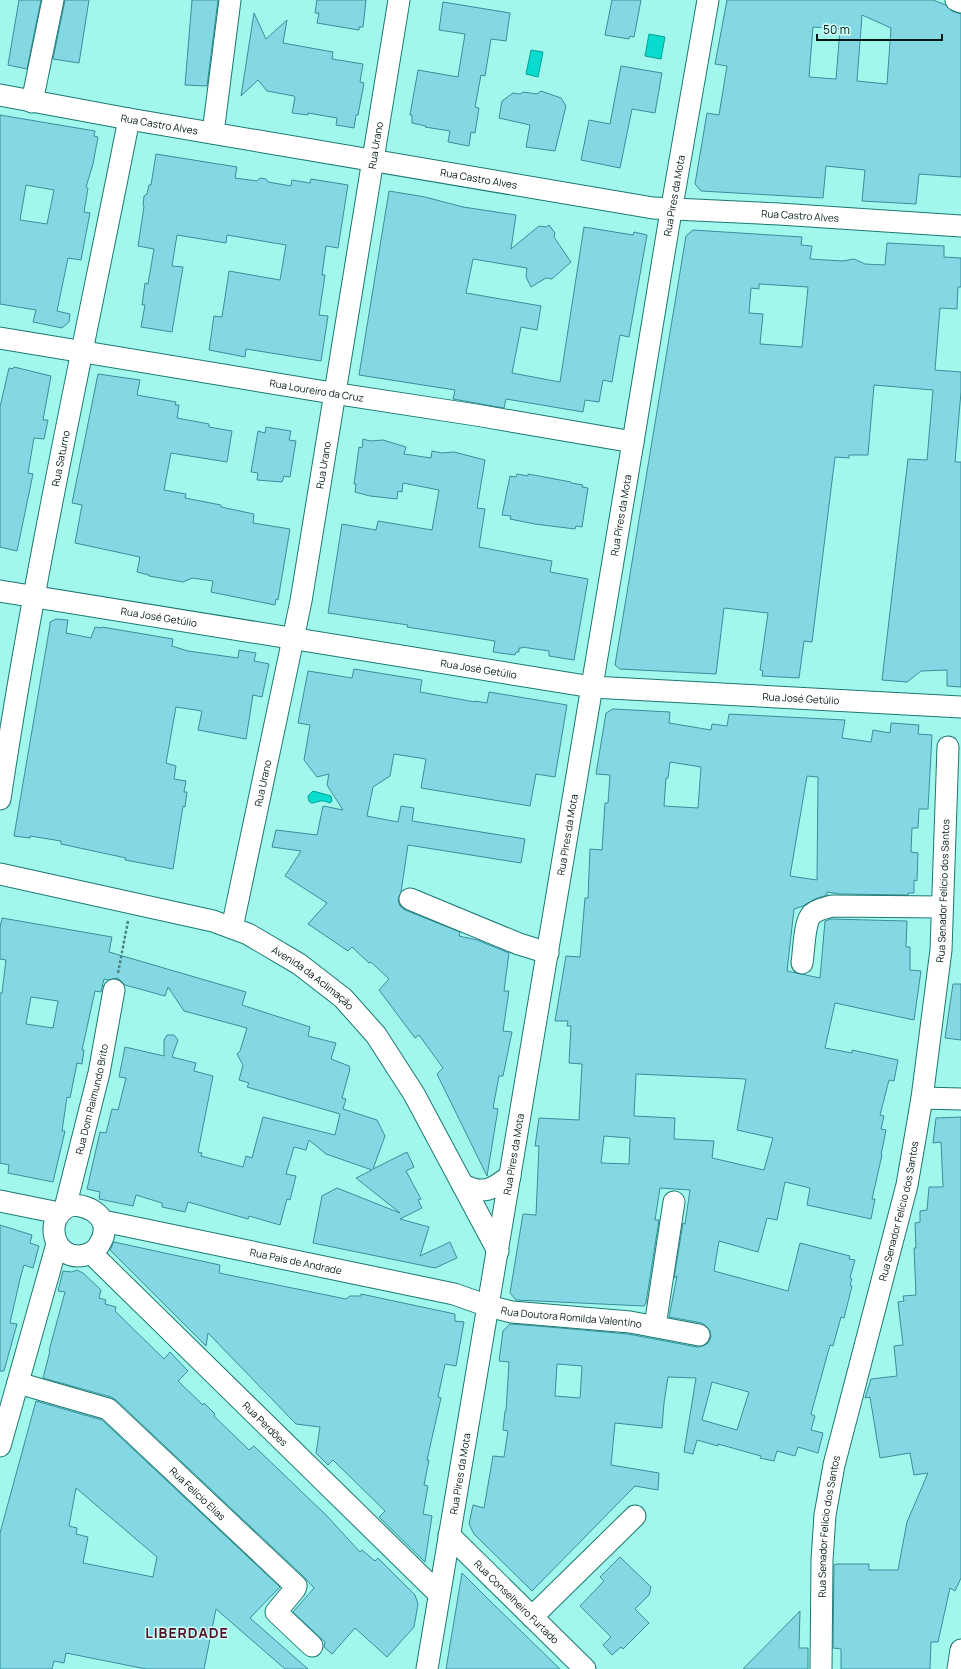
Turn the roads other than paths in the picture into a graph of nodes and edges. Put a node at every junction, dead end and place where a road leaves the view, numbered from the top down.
1 (53, 0) edge
2 (230, 0) edge
3 (399, 0) edge
4 (708, 0) edge
5 (956, 0) edge
6 (961, 2) edge
7 (0, 95) edge
8 (32, 102) junction
9 (129, 119) junction
10 (213, 133) junction
11 (373, 162) junction
12 (672, 209) junction
13 (961, 226) edge
14 (0, 338) edge
15 (82, 352) junction
16 (335, 393) junction
17 (633, 442) junction
18 (0, 591) edge
19 (33, 596) junction
20 (294, 639) junction
21 (592, 687) junction
22 (961, 707) edge
23 (948, 747) dead end
24 (0, 799) edge
25 (0, 874) edge
26 (410, 899) dead end
27 (942, 907) junction
28 (232, 928) junction
29 (548, 953) junction
30 (802, 963) dead end
31 (114, 990) road end
32 (922, 1098) junction
33 (961, 1099) edge
34 (510, 1176) junction
35 (462, 1184) junction
36 (0, 1201) edge
37 (674, 1202) dead end
38 (62, 1211) junction
39 (103, 1222) junction
40 (57, 1244) junction
41 (498, 1251) junction
42 (91, 1253) junction
43 (488, 1306) junction
44 (655, 1326) junction
45 (700, 1335) dead end
46 (18, 1383) junction
47 (0, 1446) edge
48 (635, 1516) dead end
49 (449, 1535) junction
50 (439, 1594) junction
51 (532, 1617) junction
52 (312, 1646) dead end
53 (961, 1650) edge
54 (426, 1669) edge
55 (585, 1669) edge
56 (821, 1669) edge
57 (958, 1669) edge

1 - 8 street
2 - 10 street
3 - 11 street, Rua Urano
4 - 12 street, Rua Pires da Mota
5 - 6 street
7 - 8 street, Rua Castro Alves
8 - 9 street, Rua Castro Alves
9 - 10 street, Rua Castro Alves
9 - 15 street, Rua Saturno
10 - 11 street, Rua Castro Alves
11 - 12 street, Rua Castro Alves
11 - 16 street, Rua Urano
12 - 13 street, Rua Castro Alves
12 - 17 street, Rua Pires da Mota
14 - 15 street, Rua Loureiro da Cruz
15 - 16 street, Rua Loureiro da Cruz
15 - 19 street, Rua Saturno
16 - 17 street, Rua Loureiro da Cruz
16 - 20 street, Rua Urano
17 - 21 street, Rua Pires da Mota
18 - 19 street, Rua José Getúlio
19 - 20 street, Rua José Getúlio
19 - 24 street, Rua Saturno
20 - 21 street, Rua José Getúlio
20 - 28 street, Rua Urano
21 - 22 street, Rua José Getúlio
21 - 29 street, Rua Pires da Mota
23 - 27 street, Rua Senador Felício dos Santos
25 - 28 street, Avenida da Aclimação
26 - 29 street
27 - 30 street
27 - 32 street, Rua Senador Felício dos Santos
28 - 35 street, Avenida da Aclimação
29 - 34 street, Rua Pires da Mota
31 - 38 street, Rua Dom Raimundo Brito
32 - 33 street
32 - 56 street, Rua Senador Felício dos Santos
34 - 35 street
34 - 41 street, Rua Pires da Mota
35 - 41 street, Avenida da Aclimação
36 - 38 street
37 - 44 street, Rua Doutora Romilda Valentino
38 - 39 street
38 - 40 street
39 - 42 street
39 - 43 street, Rua Pais de Andrade
40 - 42 street
40 - 46 street
41 - 43 street, Rua Pires da Mota
42 - 50 street, Rua Perdões
43 - 44 street, Rua Doutora Romilda Valentino
43 - 49 street, Rua Pires da Mota
44 - 45 street, Rua Doutora Romilda Valentino
46 - 47 street
46 - 52 street, Rua Felício Elias
48 - 51 street
49 - 50 street, Rua Pires da Mota
49 - 51 street, Rua Conselheiro Furtado
50 - 54 street, Rua Pires da Mota
51 - 55 street, Rua Conselheiro Furtado
53 - 57 street

